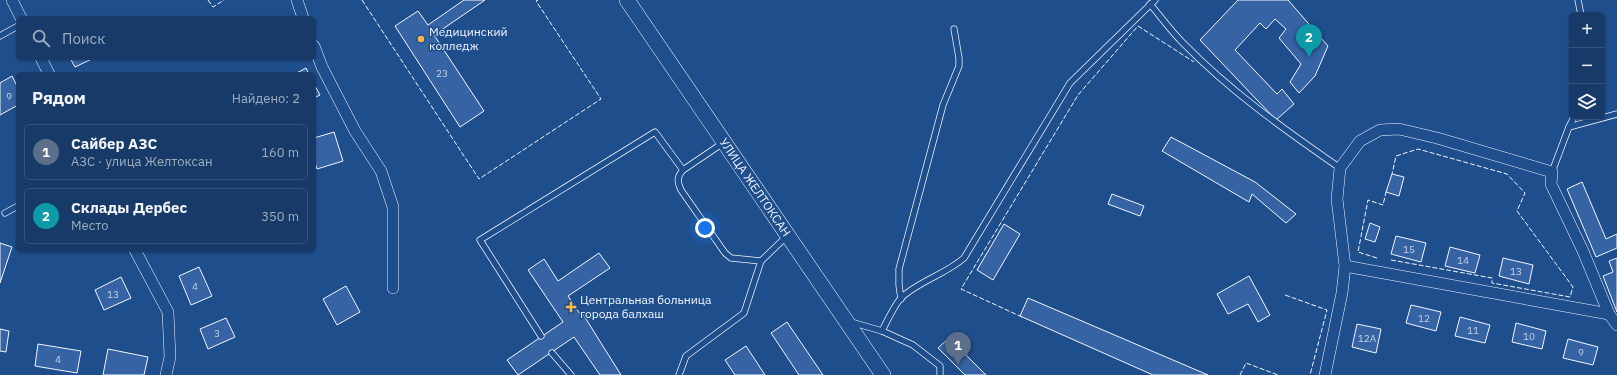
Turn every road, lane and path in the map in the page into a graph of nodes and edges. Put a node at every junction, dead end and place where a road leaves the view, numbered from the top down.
1 (12, 0) edge
2 (297, 0) edge
3 (627, 0) edge
4 (1155, 0) edge
5 (1578, 0) edge
6 (1150, 4) junction
7 (1580, 12) edge
8 (20, 16) edge
9 (302, 16) edge
10 (16, 27) edge
11 (954, 29) dead end
12 (0, 36) edge
13 (316, 51) edge
14 (42, 60) edge
15 (48, 72) edge
16 (1617, 114) edge
17 (1572, 120) edge
18 (1569, 127) junction
19 (725, 142) junction
20 (1340, 168) junction
21 (683, 170) junction
22 (1552, 172) junction
23 (16, 207) edge
24 (5, 213) dead end
25 (788, 235) junction
26 (136, 252) edge
27 (761, 261) junction
28 (1345, 266) junction
29 (393, 288) dead end
30 (901, 298) junction
31 (1609, 314) junction
32 (846, 321) junction
33 (1617, 325) edge
34 (882, 331) junction
35 (541, 336) dead end
36 (552, 353) dead end
37 (166, 375) edge
38 (571, 375) edge
39 (679, 375) edge
40 (883, 375) edge
41 (940, 375) edge
42 (1325, 375) edge

1 - 8 street
2 - 9 street
3 - 19 main road, УЛИЦА ЖЕЛТОКСАН
4 - 6 lane
5 - 7 lane
6 - 20 lane
6 - 30 lane
10 - 12 lane
11 - 30 lane
13 - 29 street
14 - 15 street
16 - 18 lane
17 - 18 lane
18 - 22 lane
19 - 21 lane
19 - 25 main road, УЛИЦА ЖЕЛТОКСАН
20 - 22 street
20 - 28 street
21 - 27 lane
21 - 35 lane
22 - 31 street
23 - 24 lane
25 - 27 lane
25 - 32 main road, УЛИЦА ЖЕЛТОКСАН
26 - 37 street
27 - 39 lane
28 - 31 street
28 - 42 street
30 - 34 lane
31 - 33 street
32 - 34 lane
32 - 40 main road, УЛИЦА ЖЕЛТОКСАН
34 - 41 lane
36 - 38 lane

